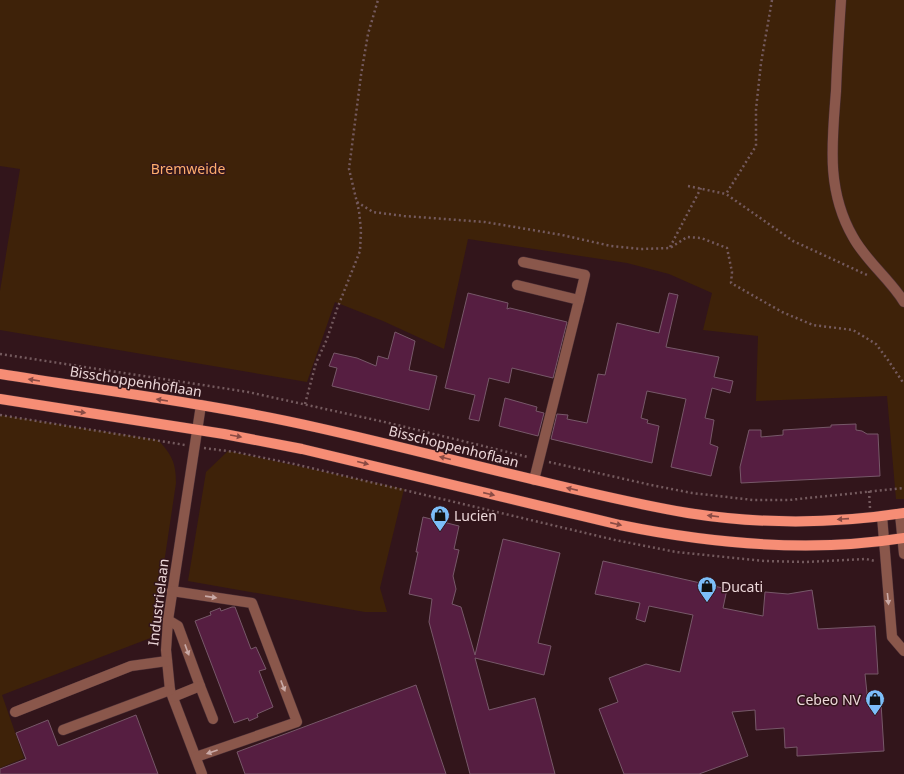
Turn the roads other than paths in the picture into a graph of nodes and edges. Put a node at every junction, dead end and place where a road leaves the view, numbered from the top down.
1 (841, 0) edge
2 (523, 262) dead end
3 (516, 285) dead end
4 (579, 300) junction
5 (904, 302) edge
6 (0, 374) edge
7 (0, 399) edge
8 (201, 406) junction
9 (197, 430) junction
10 (534, 480) junction
11 (902, 513) edge
12 (882, 516) junction
13 (903, 538) edge
14 (883, 541) junction
15 (904, 554) edge
16 (172, 591) junction
17 (168, 620) junction
18 (904, 651) edge
19 (167, 661) junction
20 (200, 686) junction
21 (171, 693) junction
22 (15, 712) dead end
23 (213, 719) dead end
24 (63, 730) dead end
25 (196, 757) junction
26 (202, 774) edge

1 - 5 street
2 - 4 street
3 - 4 street
4 - 10 street
8 -> 6 main road, Bisschoppenhoflaan
7 -> 9 main road
8 - 9 street, Industrielaan
10 -> 8 main road, Bisschoppenhoflaan
9 -> 14 main road
9 - 16 street, Industrielaan
12 -> 10 main road, Bisschoppenhoflaan
11 - 12 main road, Bisschoppenhoflaan
11 - 13 street
12 - 14 street
13 - 14 main road
13 - 15 street
14 -> 18 street
16 - 17 street, Industrielaan
16 -> 25 street
17 - 19 street, Industrielaan
17 -> 20 street
19 - 21 street, Industrielaan
19 - 22 street
20 - 21 street
20 - 23 street
21 - 24 street
21 - 25 street, Industrielaan
25 - 26 street, Industrielaan

